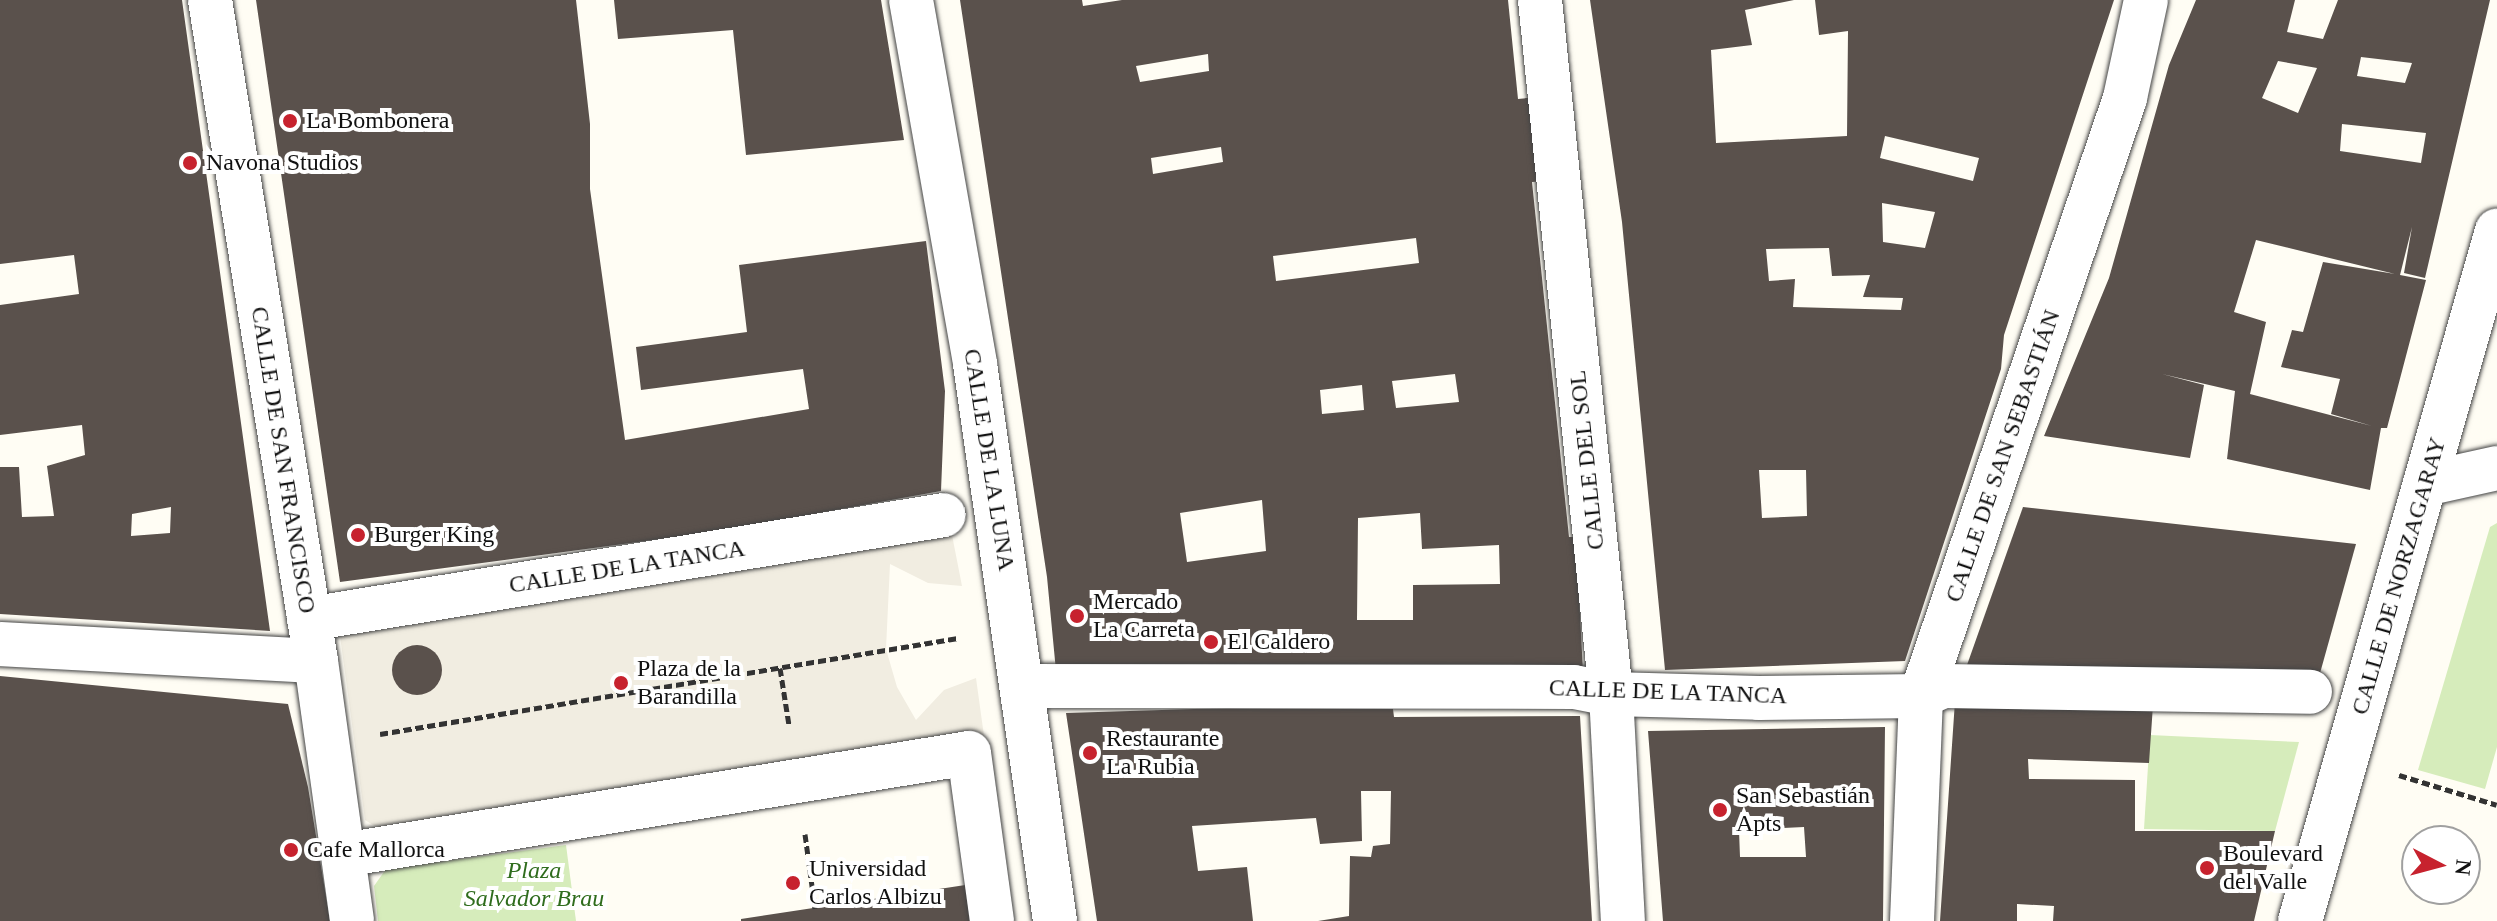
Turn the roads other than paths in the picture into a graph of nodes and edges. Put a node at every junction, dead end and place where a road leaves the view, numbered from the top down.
1 (210, 0) edge
2 (911, 0) edge
3 (1540, 0) edge
4 (2146, 0) edge
5 (2497, 231) edge
6 (2497, 468) edge
7 (2425, 484) junction
8 (944, 515) dead end
9 (309, 619) junction
10 (0, 644) edge
11 (316, 661) junction
12 (1024, 686) junction
13 (2310, 692) dead end
14 (1611, 694) junction
15 (1921, 696) junction
16 (343, 855) junction
17 (352, 921) edge
18 (992, 921) edge
19 (1055, 921) edge
20 (1623, 921) edge
21 (1912, 921) edge
22 (2300, 921) edge

1 - 9 street, CALLE DE SAN FRANCISCO
2 - 12 street, CALLE DE LA LUNA
3 - 14 street, CALLE DEL SOL
4 - 15 street, CALLE DE SAN SEBASTIÁN
5 - 7 street, CALLE DE NORZAGARAY
6 - 7 street
7 - 22 street, CALLE DE NORZAGARAY
8 - 9 street, CALLE DE LA TANCA
9 - 11 street, CALLE DE SAN FRANCISCO
10 - 11 street
11 - 16 street, CALLE DE SAN FRANCISCO
12 - 14 street, CALLE DE LA TANCA
12 - 19 street, CALLE DE LA LUNA
13 - 15 street, CALLE DE LA TANCA
14 - 15 street, CALLE DE LA TANCA
14 - 20 street, CALLE DEL SOL
15 - 21 street, CALLE DE SAN SEBASTIÁN
16 - 17 street, CALLE DE SAN FRANCISCO
16 - 18 street

